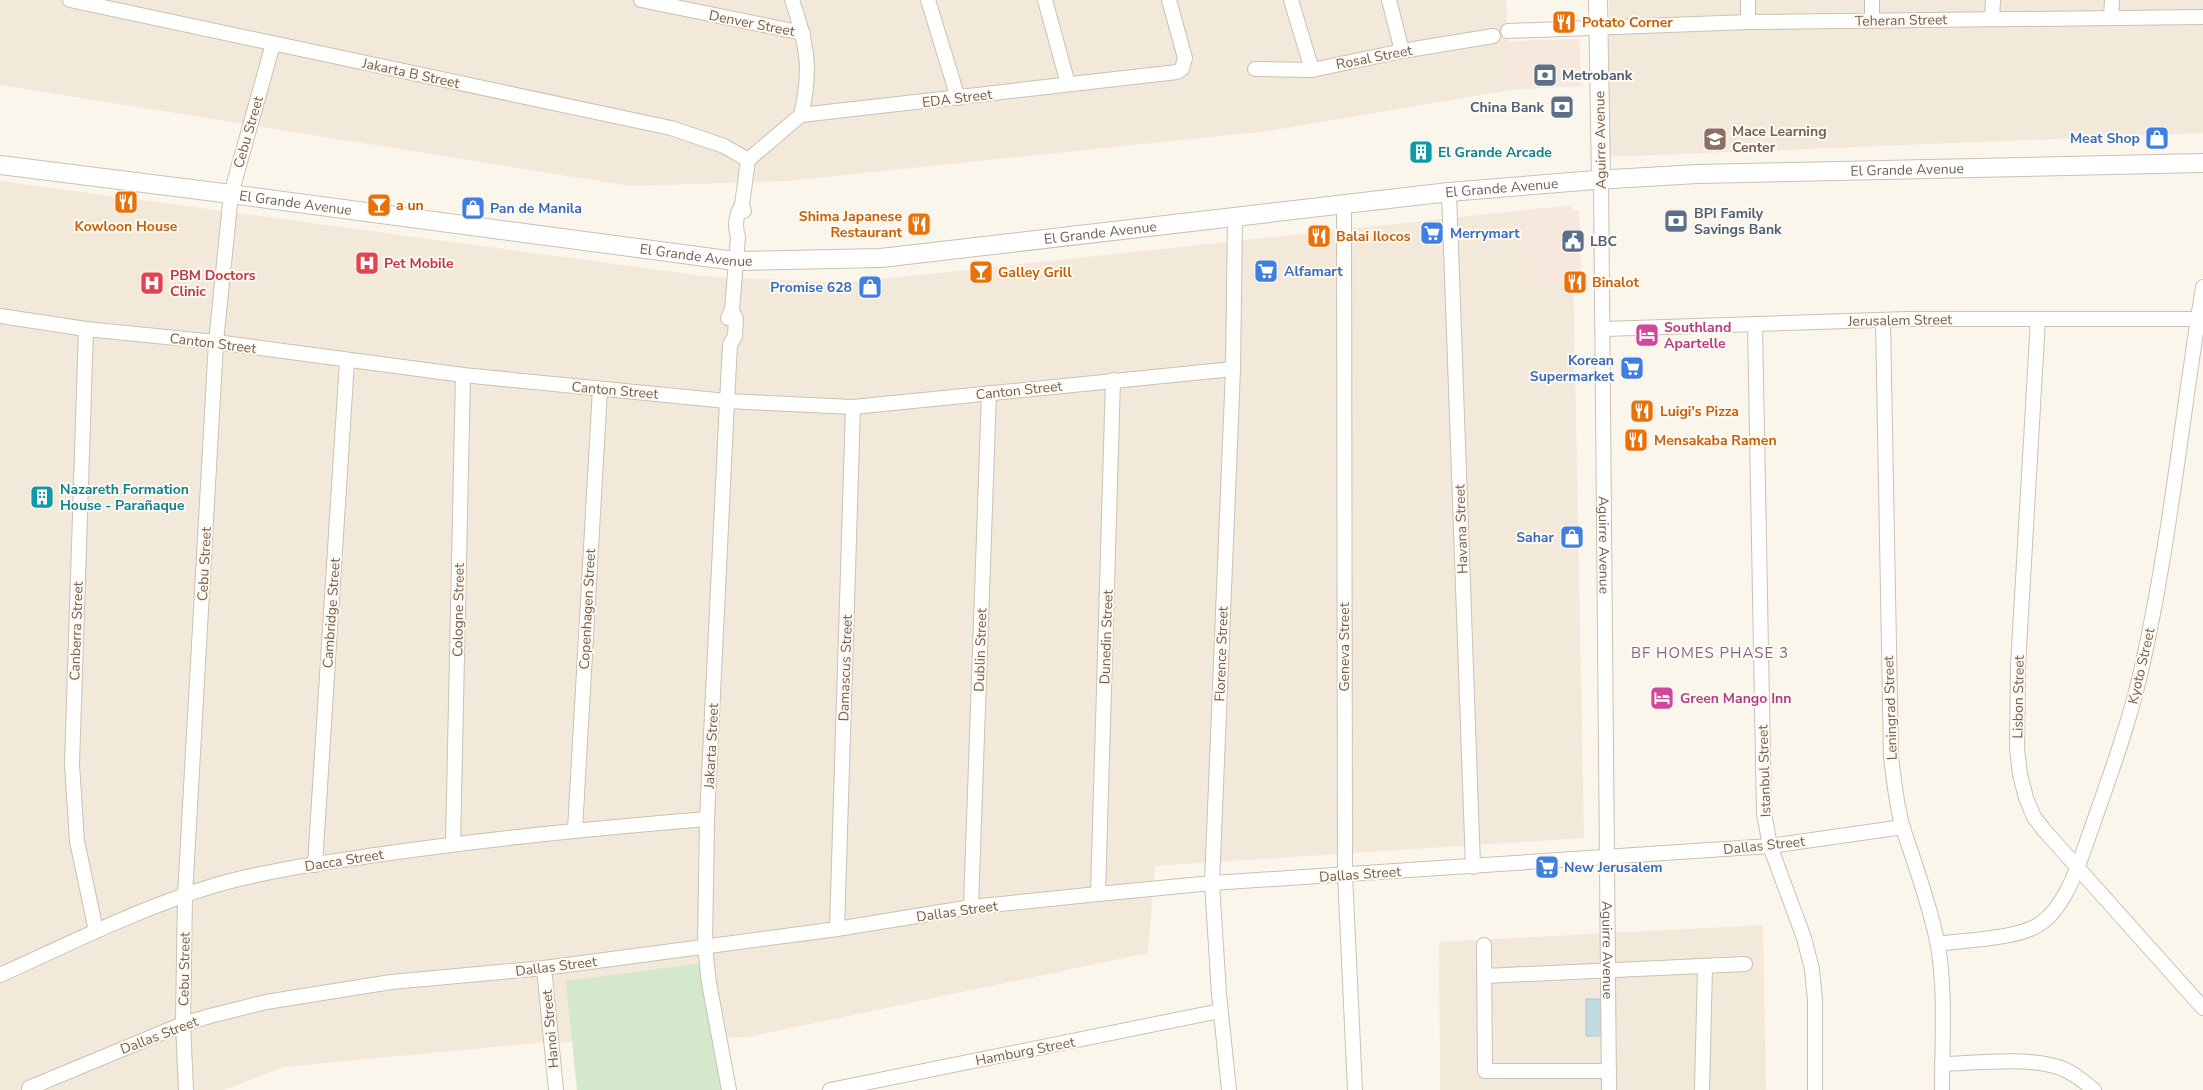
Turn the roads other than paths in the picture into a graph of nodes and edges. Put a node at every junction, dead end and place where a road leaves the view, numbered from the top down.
1 (70, 0) edge
2 (641, 0) edge
3 (792, 0) edge
4 (928, 0) edge
5 (1045, 0) edge
6 (1169, 0) edge
7 (1291, 0) edge
8 (1390, 0) edge
9 (1598, 0) edge
10 (1748, 0) edge
11 (1872, 0) edge
12 (1992, 0) edge
13 (2112, 0) edge
14 (1992, 18) junction
15 (2111, 18) junction
16 (2203, 18) edge
17 (1872, 20) junction
18 (1748, 22) junction
19 (1598, 28) junction
20 (1508, 31) dead end
21 (803, 33) junction
22 (1493, 36) dead end
23 (273, 44) junction
24 (1402, 51) junction
25 (1255, 69) dead end
26 (1312, 70) junction
27 (1068, 84) junction
28 (958, 98) junction
29 (801, 116) junction
30 (748, 160) junction
31 (2203, 163) edge
32 (0, 165) edge
33 (1601, 180) junction
34 (1449, 192) junction
35 (232, 194) junction
36 (1344, 204) junction
37 (1236, 217) junction
38 (735, 261) junction
39 (2203, 287) edge
40 (0, 316) edge
41 (2198, 318) junction
42 (2038, 319) junction
43 (1883, 320) junction
44 (1755, 324) junction
45 (86, 329) junction
46 (1603, 329) junction
47 (216, 342) junction
48 (348, 361) junction
49 (1233, 369) junction
50 (463, 375) junction
51 (1113, 380) junction
52 (600, 389) junction
53 (989, 393) junction
54 (727, 401) junction
55 (853, 406) junction
56 (707, 819) junction
57 (1903, 827) junction
58 (575, 830) junction
59 (453, 844) junction
60 (1770, 846) junction
61 (1608, 858) junction
62 (315, 864) junction
63 (1473, 867) junction
64 (2077, 867) junction
65 (1345, 874) junction
66 (1212, 883) junction
67 (1098, 894) junction
68 (185, 895) junction
69 (971, 907) junction
70 (837, 929) junction
71 (96, 931) junction
72 (1938, 944) junction
73 (1484, 945) dead end
74 (705, 947) junction
75 (1745, 964) dead end
76 (1705, 966) junction
77 (544, 968) junction
78 (1609, 970) junction
79 (0, 975) edge
80 (1484, 976) junction
81 (2203, 1008) edge
82 (1220, 1010) junction
83 (183, 1024) junction
84 (1942, 1064) junction
85 (1609, 1071) junction
86 (29, 1088) dead end
87 (186, 1090) edge
88 (556, 1090) edge
89 (729, 1090) edge
90 (830, 1090) edge
91 (1229, 1090) edge
92 (1355, 1090) edge
93 (1609, 1090) edge
94 (1702, 1090) edge
95 (1815, 1090) edge
96 (1942, 1090) edge
97 (2094, 1090) edge

1 - 23 street, Jakarta B Street
2 - 21 street, Denver Street
3 - 21 street
4 - 28 street
5 - 27 street
6 - 27 street, EDA Street
7 - 26 street
8 - 24 street
9 - 19 street, Aguirre Avenue
10 - 18 street
11 - 17 street
12 - 14 street
13 - 15 street
14 - 15 street, Teheran Street
14 - 17 street, Teheran Street
15 - 16 street, Teheran Street
17 - 18 street, Teheran Street
18 - 19 street, Teheran Street
19 - 20 street
19 - 33 street, Aguirre Avenue
21 - 29 street
22 - 24 street, Rosal Street
23 - 30 street, Jakarta B Street
23 - 35 street, Cebu Street
24 - 26 street, Rosal Street
25 - 26 street, Rosal Street
27 - 28 street, EDA Street
28 - 29 street, EDA Street
29 - 30 street
30 - 38 street, Jakarta Street
31 - 33 street, El Grande Avenue
32 - 35 street, El Grande Avenue
33 - 34 street, El Grande Avenue
33 - 46 street, Aguirre Avenue
34 - 36 street, El Grande Avenue
34 - 63 street, Havana Street
35 - 38 street, El Grande Avenue
35 - 47 street, Cebu Street
36 - 37 street, El Grande Avenue
36 - 65 street, Geneva Street
37 - 38 street, El Grande Avenue
37 - 49 street, Florence Street
38 - 54 street, Jakarta Street
39 - 41 street, Kyoto Street
40 - 45 street, Canton Street
41 - 42 street, Jerusalem Street
41 - 64 street, Kyoto Street
42 - 43 street, Jerusalem Street
42 - 64 street, Lisbon Street
43 - 44 street, Jerusalem Street
43 - 57 street, Leningrad Street
44 - 46 street, Jerusalem Street
44 - 60 street, Istanbul Street
45 - 47 street, Canton Street
45 - 71 street, Canberra Street
46 - 61 street, Aguirre Avenue
47 - 48 street, Canton Street
47 - 68 street, Cebu Street
48 - 50 street, Canton Street
48 - 62 street, Cambridge Street
49 - 51 street, Canton Street
49 - 66 street, Florence Street
50 - 52 street, Canton Street
50 - 59 street, Cologne Street
51 - 53 street, Canton Street
51 - 67 street, Dunedin Street
52 - 54 street, Canton Street
52 - 58 street, Copenhagen Street
53 - 55 street, Canton Street
53 - 69 street, Dublin Street
54 - 55 street, Canton Street
54 - 56 street, Jakarta Street
55 - 70 street, Damascus Street
56 - 58 street, Dacca Street
56 - 74 street, Jakarta Street
57 - 60 street, Dallas Street
57 - 72 street, Leningrad Street
58 - 59 street, Dacca Street
59 - 62 street, Dacca Street
60 - 61 street, Dallas Street
60 - 95 street, Istanbul Street
61 - 63 street, Dallas Street
61 - 78 street, Aguirre Avenue
62 - 68 street, Dacca Street
63 - 65 street, Dallas Street
64 - 72 street, Kyoto Street
64 - 81 street, Lisbon Street
65 - 66 street, Dallas Street
65 - 92 street, Geneva Street
66 - 67 street, Dallas Street
66 - 82 street, Florence Street
67 - 69 street, Dallas Street
68 - 71 street, Dacca Street
68 - 83 street, Cebu Street
69 - 70 street, Dallas Street
70 - 74 street, Dallas Street
71 - 79 street, Dacca Street
72 - 84 street, Leningrad Street
73 - 80 street
74 - 77 street, Dallas Street
74 - 89 street, Jakarta Street
75 - 76 street
76 - 78 street
76 - 94 street
77 - 83 street, Dallas Street
77 - 88 street, Hanoi Street
78 - 80 street
78 - 85 street, Aguirre Avenue
80 - 85 street
82 - 90 street, Hamburg Street
82 - 91 street, Florence Street
83 - 86 street, Dallas Street
83 - 87 street, Cebu Street
84 - 96 street, Leningrad Street
84 - 97 street
85 - 93 street, Aguirre Avenue

